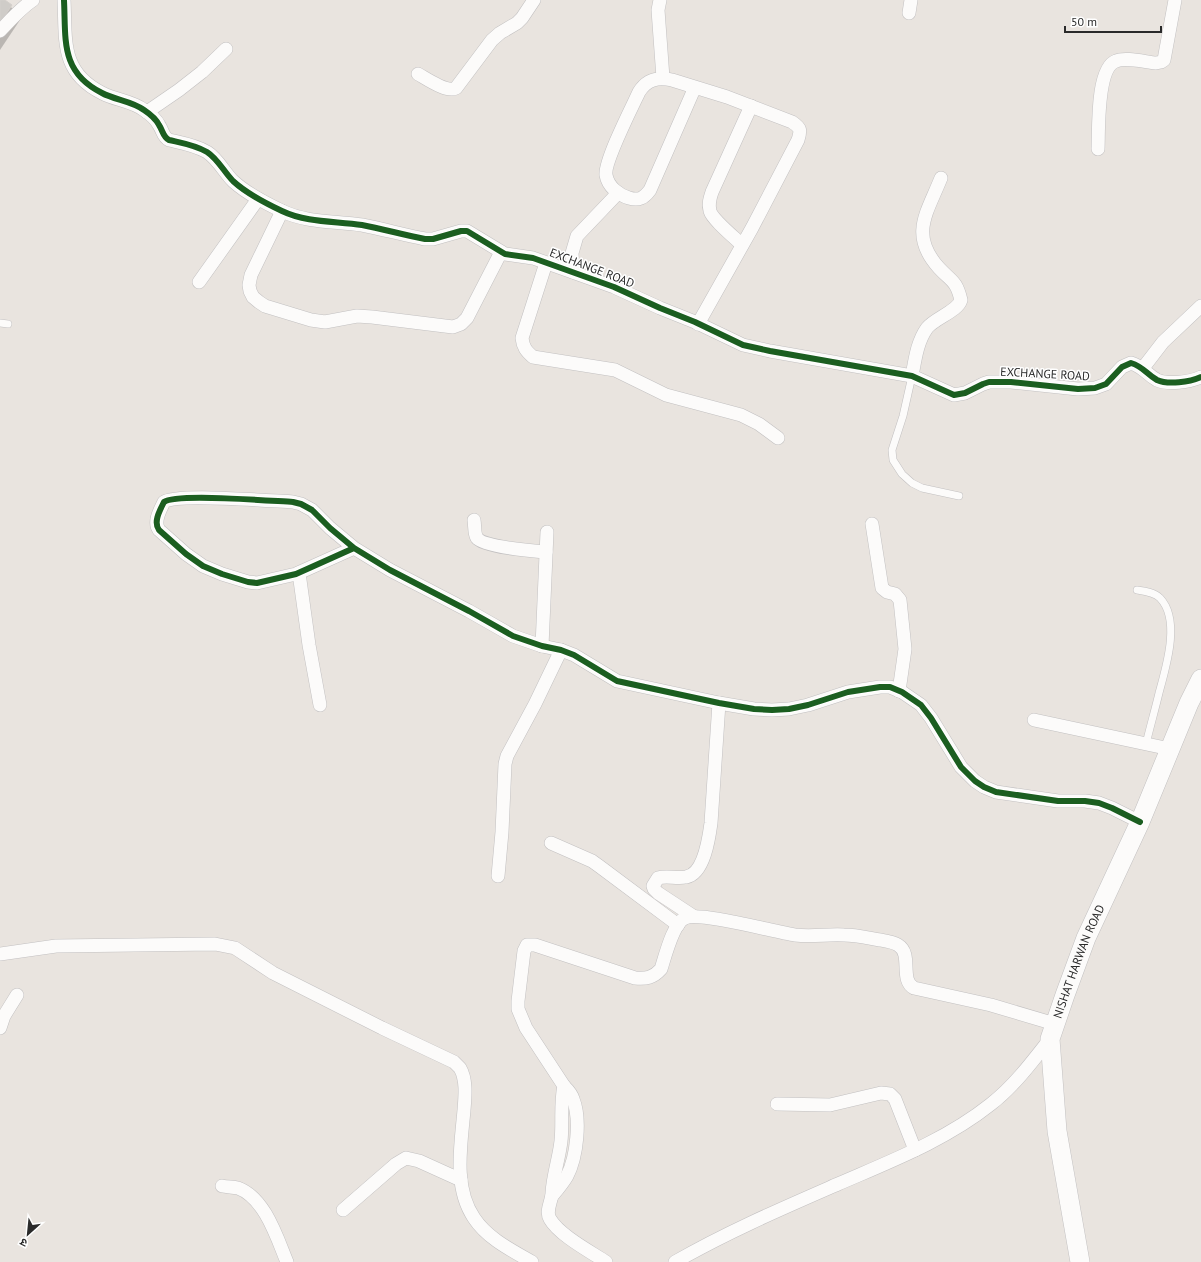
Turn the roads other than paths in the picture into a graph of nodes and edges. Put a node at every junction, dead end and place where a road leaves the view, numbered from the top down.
1 (33, 0) edge
2 (64, 0) edge
3 (534, 0) edge
4 (660, 0) edge
5 (911, 0) edge
6 (1175, 0) edge
7 (910, 13) dead end
8 (0, 31) edge
9 (226, 48) dead end
10 (418, 74) dead end
11 (664, 78) junction
12 (695, 87) junction
13 (751, 106) junction
14 (147, 112) junction
15 (1098, 149) dead end
16 (941, 178) dead end
17 (618, 193) junction
18 (258, 199) junction
19 (282, 211) junction
20 (742, 245) junction
21 (501, 252) junction
22 (546, 263) junction
23 (573, 272) junction
24 (199, 282) dead end
25 (1201, 306) edge
26 (0, 322) edge
27 (8, 324) dead end
28 (698, 324) junction
29 (1143, 368) junction
30 (912, 376) junction
31 (1201, 377) edge
32 (778, 438) dead end
33 (959, 496) dead end
34 (474, 520) dead end
35 (872, 524) dead end
36 (547, 532) dead end
37 (354, 548) junction
38 (546, 552) junction
39 (299, 573) junction
40 (1137, 590) dead end
41 (542, 646) junction
42 (561, 650) junction
43 (1201, 679) edge
44 (899, 691) junction
45 (719, 703) junction
46 (320, 705) dead end
47 (1034, 720) dead end
48 (1146, 744) junction
49 (1170, 749) junction
50 (1140, 822) junction
51 (550, 843) dead end
52 (498, 876) dead end
53 (693, 916) junction
54 (678, 925) junction
55 (0, 954) edge
56 (16, 995) dead end
57 (0, 1028) edge
58 (1053, 1032) junction
59 (777, 1104) dead end
60 (915, 1150) junction
61 (461, 1180) junction
62 (222, 1186) dead end
63 (343, 1210) dead end
64 (288, 1262) edge
65 (532, 1262) edge
66 (606, 1262) edge
67 (675, 1262) edge
68 (1080, 1262) edge

1 - 8 street
2 - 14 street, EXCHANGE ROAD
3 - 10 street
4 - 11 street
5 - 7 street
6 - 15 street
9 - 14 street
11 - 12 street
11 - 17 street
12 - 13 street
12 - 17 street
13 - 20 street
13 - 20 street
14 - 18 street, EXCHANGE ROAD
16 - 30 street
17 - 23 street
18 - 19 street, EXCHANGE ROAD
18 - 24 street
19 - 21 street, EXCHANGE ROAD
19 - 21 street
20 - 28 street
21 - 22 street, EXCHANGE ROAD
22 - 23 street, EXCHANGE ROAD
22 - 32 street
23 - 28 street, EXCHANGE ROAD
25 - 29 street
26 - 27 lane
28 - 30 street, EXCHANGE ROAD
29 - 30 street, EXCHANGE ROAD
29 - 31 street
30 - 33 lane
34 - 38 street
35 - 44 street
36 - 38 street
37 - 39 street
37 - 39 street
37 - 41 street
38 - 41 street
39 - 46 street
40 - 48 lane
41 - 42 street
42 - 45 street
42 - 52 street
43 - 49 main road, NISHAT HARWAN ROAD
44 - 45 street
44 - 50 street
45 - 53 street
47 - 48 street
48 - 49 street
49 - 50 main road, NISHAT HARWAN ROAD
50 - 58 main road, NISHAT HARWAN ROAD
51 - 54 street
53 - 54 street
53 - 58 street
54 - 66 street
55 - 61 street
56 - 57 street
58 - 60 street
58 - 68 main road, NISHAT HARWAN ROAD
59 - 60 street
60 - 67 street
61 - 63 street
61 - 65 street
62 - 64 street

